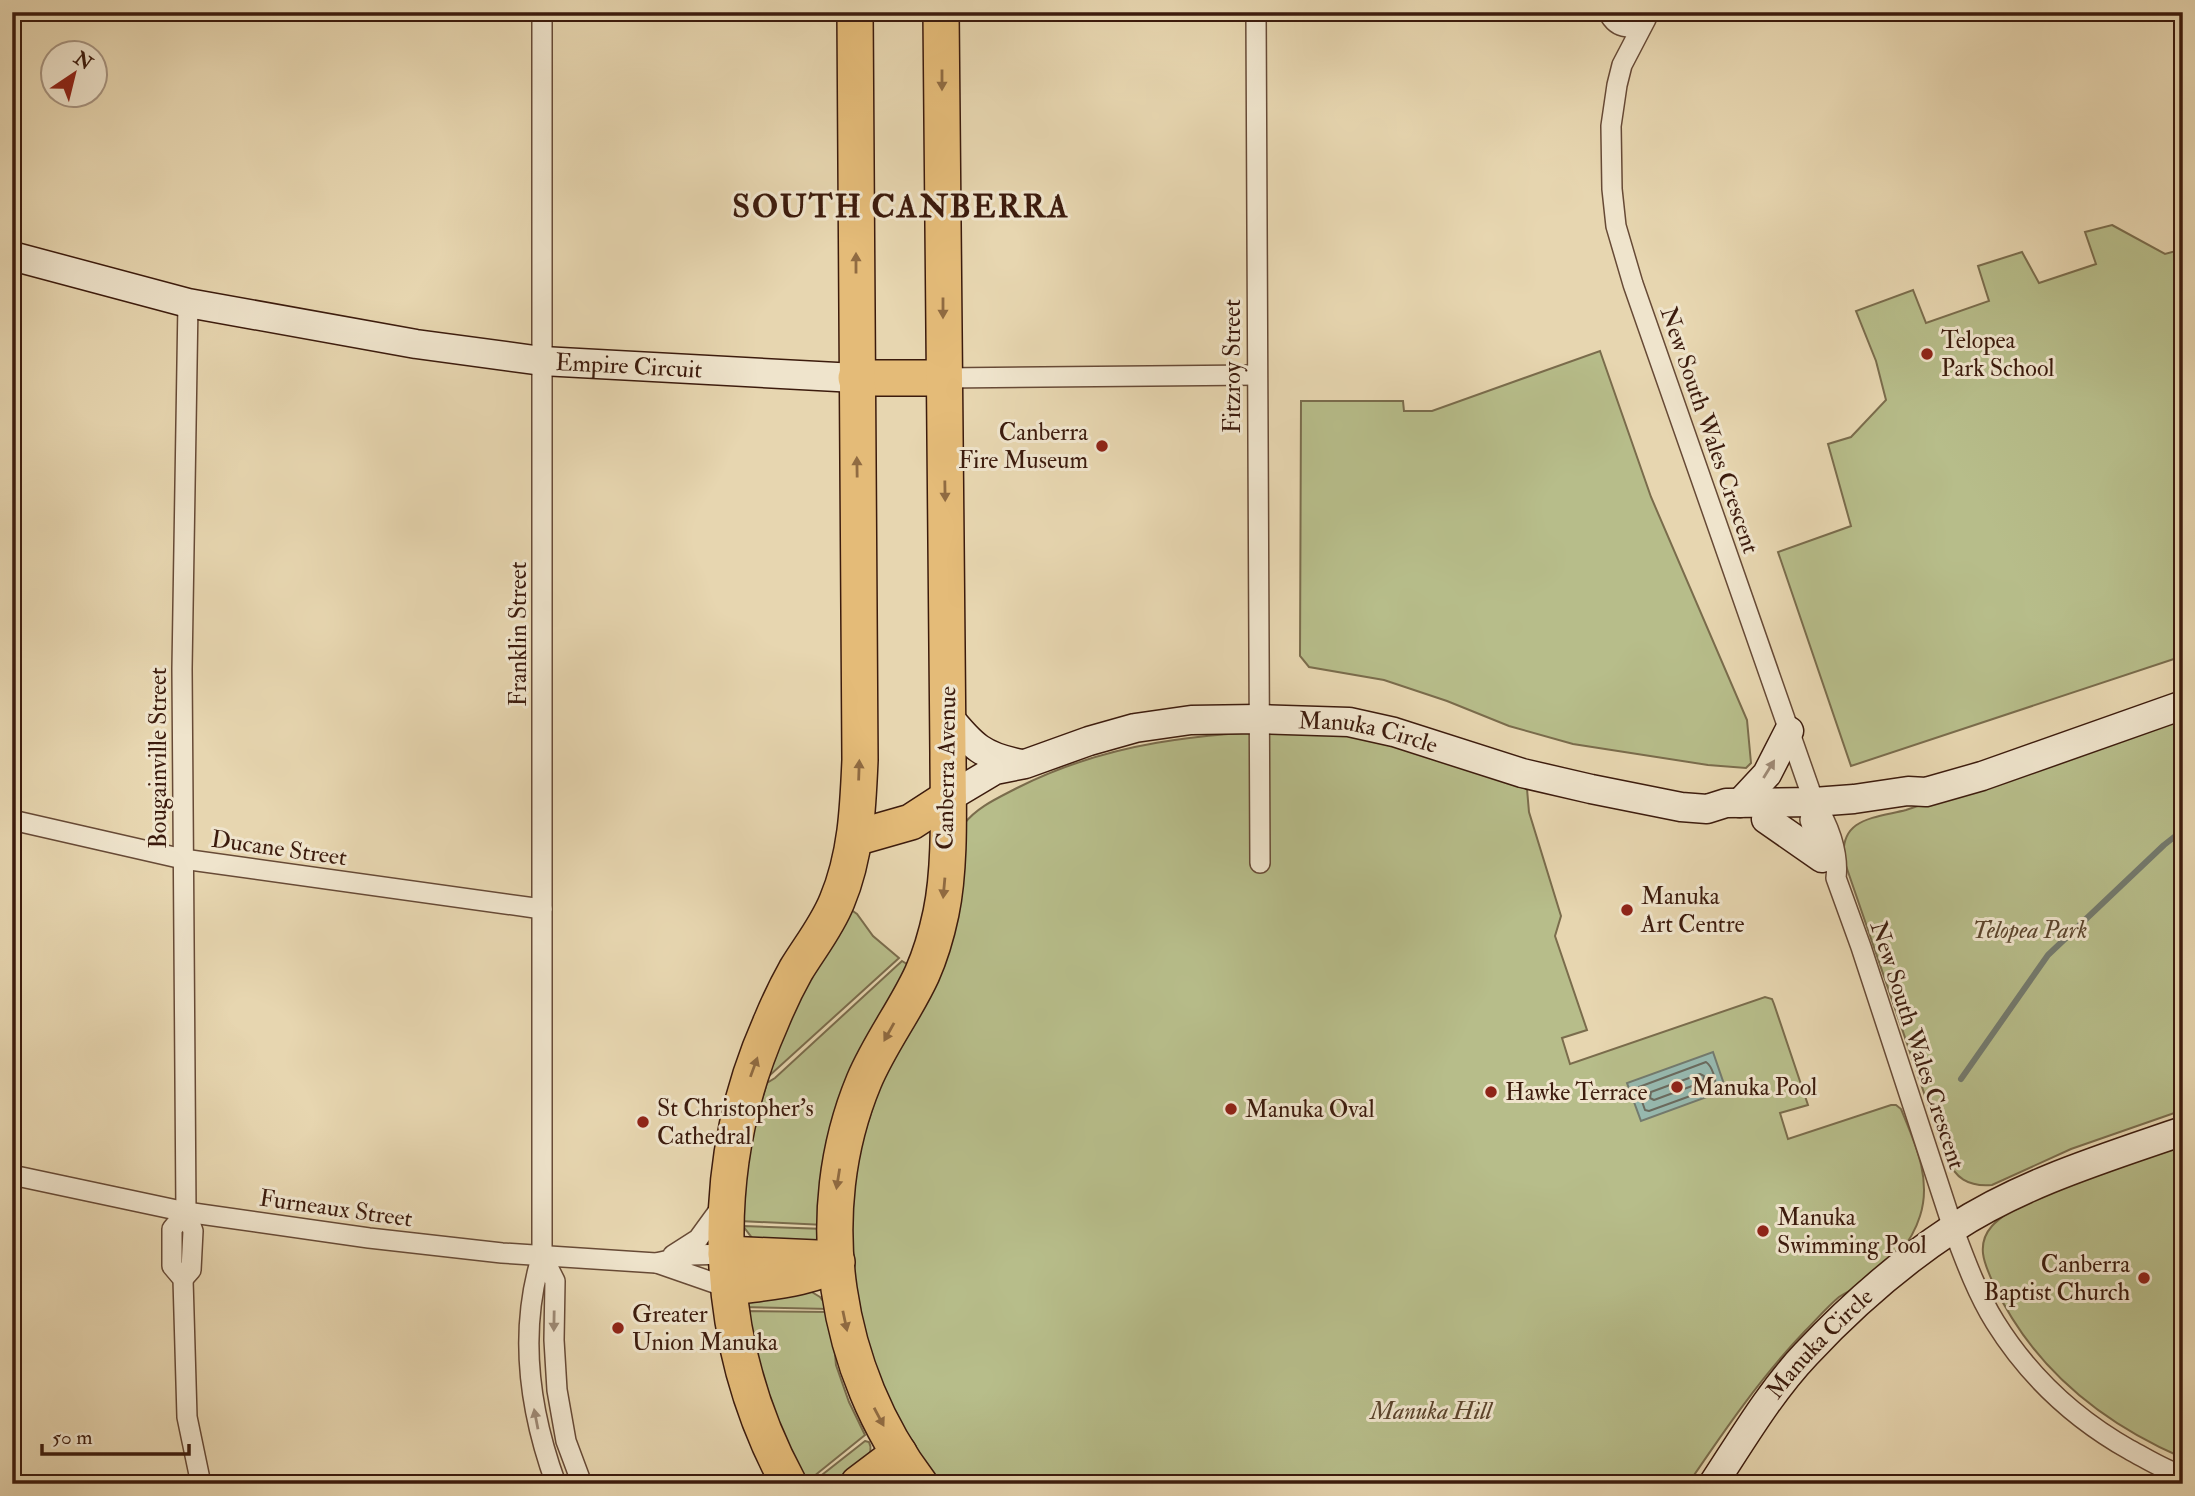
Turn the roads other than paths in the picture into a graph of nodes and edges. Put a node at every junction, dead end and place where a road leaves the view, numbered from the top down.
1 (542, 12) edge
2 (855, 12) edge
3 (942, 12) edge
4 (1256, 12) edge
5 (1609, 15) edge
6 (1648, 16) edge
7 (1622, 65) junction
8 (12, 256) edge
9 (188, 303) junction
10 (542, 361) junction
11 (1257, 375) junction
12 (856, 378) junction
13 (944, 378) junction
14 (2183, 705) edge
15 (948, 716) junction
16 (1258, 719) junction
17 (1789, 731) junction
18 (1025, 764) junction
19 (1740, 803) junction
20 (1707, 808) junction
21 (948, 809) junction
22 (1817, 814) junction
23 (12, 820) edge
24 (1766, 820) junction
25 (855, 838) junction
26 (183, 859) junction
27 (1260, 863) dead end
28 (1829, 868) junction
29 (542, 909) junction
30 (2183, 1131) edge
31 (12, 1175) edge
32 (726, 1200) junction
33 (186, 1212) junction
34 (1953, 1228) junction
35 (542, 1255) junction
36 (837, 1261) junction
37 (658, 1262) junction
38 (727, 1271) junction
39 (895, 1464) edge
40 (2183, 1476) edge
41 (201, 1484) edge
42 (556, 1484) edge
43 (582, 1484) edge
44 (789, 1484) edge
45 (858, 1484) edge
46 (920, 1484) edge
47 (1713, 1484) edge

1 - 10 street, Franklin Street
12 -> 2 highway
3 -> 13 highway, Canberra Avenue
4 - 11 street, Fitzroy Street
5 - 6 street
5 - 7 street, New South Wales Crescent
6 - 7 street, New South Wales Crescent
7 - 17 street, New South Wales Crescent
8 - 9 street, Empire Circuit
9 - 10 street, Empire Circuit
9 - 26 street, Bougainville Street
10 - 12 street, Empire Circuit
10 - 29 street, Franklin Street
11 - 13 street, Empire Circuit
11 - 16 street, Fitzroy Street
12 - 13 highway, Empire Circuit
25 -> 12 highway
13 -> 15 highway, Canberra Avenue
14 - 22 street
15 - 18 street
15 - 21 highway, Canberra Avenue
16 - 18 street, Manuka Circle
16 - 20 street, Manuka Circle
16 - 27 street, Fitzroy Street
19 -> 17 street
17 - 22 street, New South Wales Crescent
18 - 21 street, Manuka Circle
19 - 20 street, Manuka Circle
19 - 22 street, Manuka Circle
20 - 24 street, Manuka Circle
21 - 25 highway
21 -> 36 highway, Canberra Avenue
22 - 24 street, Manuka Circle
22 - 28 street, New South Wales Crescent
23 - 26 street, Ducane Street
24 - 28 street
32 -> 25 highway
26 - 29 street, Ducane Street
26 - 33 street, Bougainville Street
28 - 34 street, New South Wales Crescent
29 - 35 street, Franklin Street
30 - 34 street
31 - 33 street, Furneaux Street
32 - 37 street
32 - 38 highway
33 - 35 street, Furneaux Street
33 - 41 street, Bougainville Street
34 - 40 street, New South Wales Crescent
34 - 47 street, Manuka Circle
35 - 37 street, Furneaux Street
42 -> 35 street, Franklin Street
35 -> 43 street, Franklin Street
36 - 38 highway
36 -> 39 highway, Canberra Avenue
37 - 38 street, Furneaux Street
37 - 38 street, Furneaux Street
38 - 44 highway
39 - 45 highway
39 - 46 highway, Canberra Avenue

